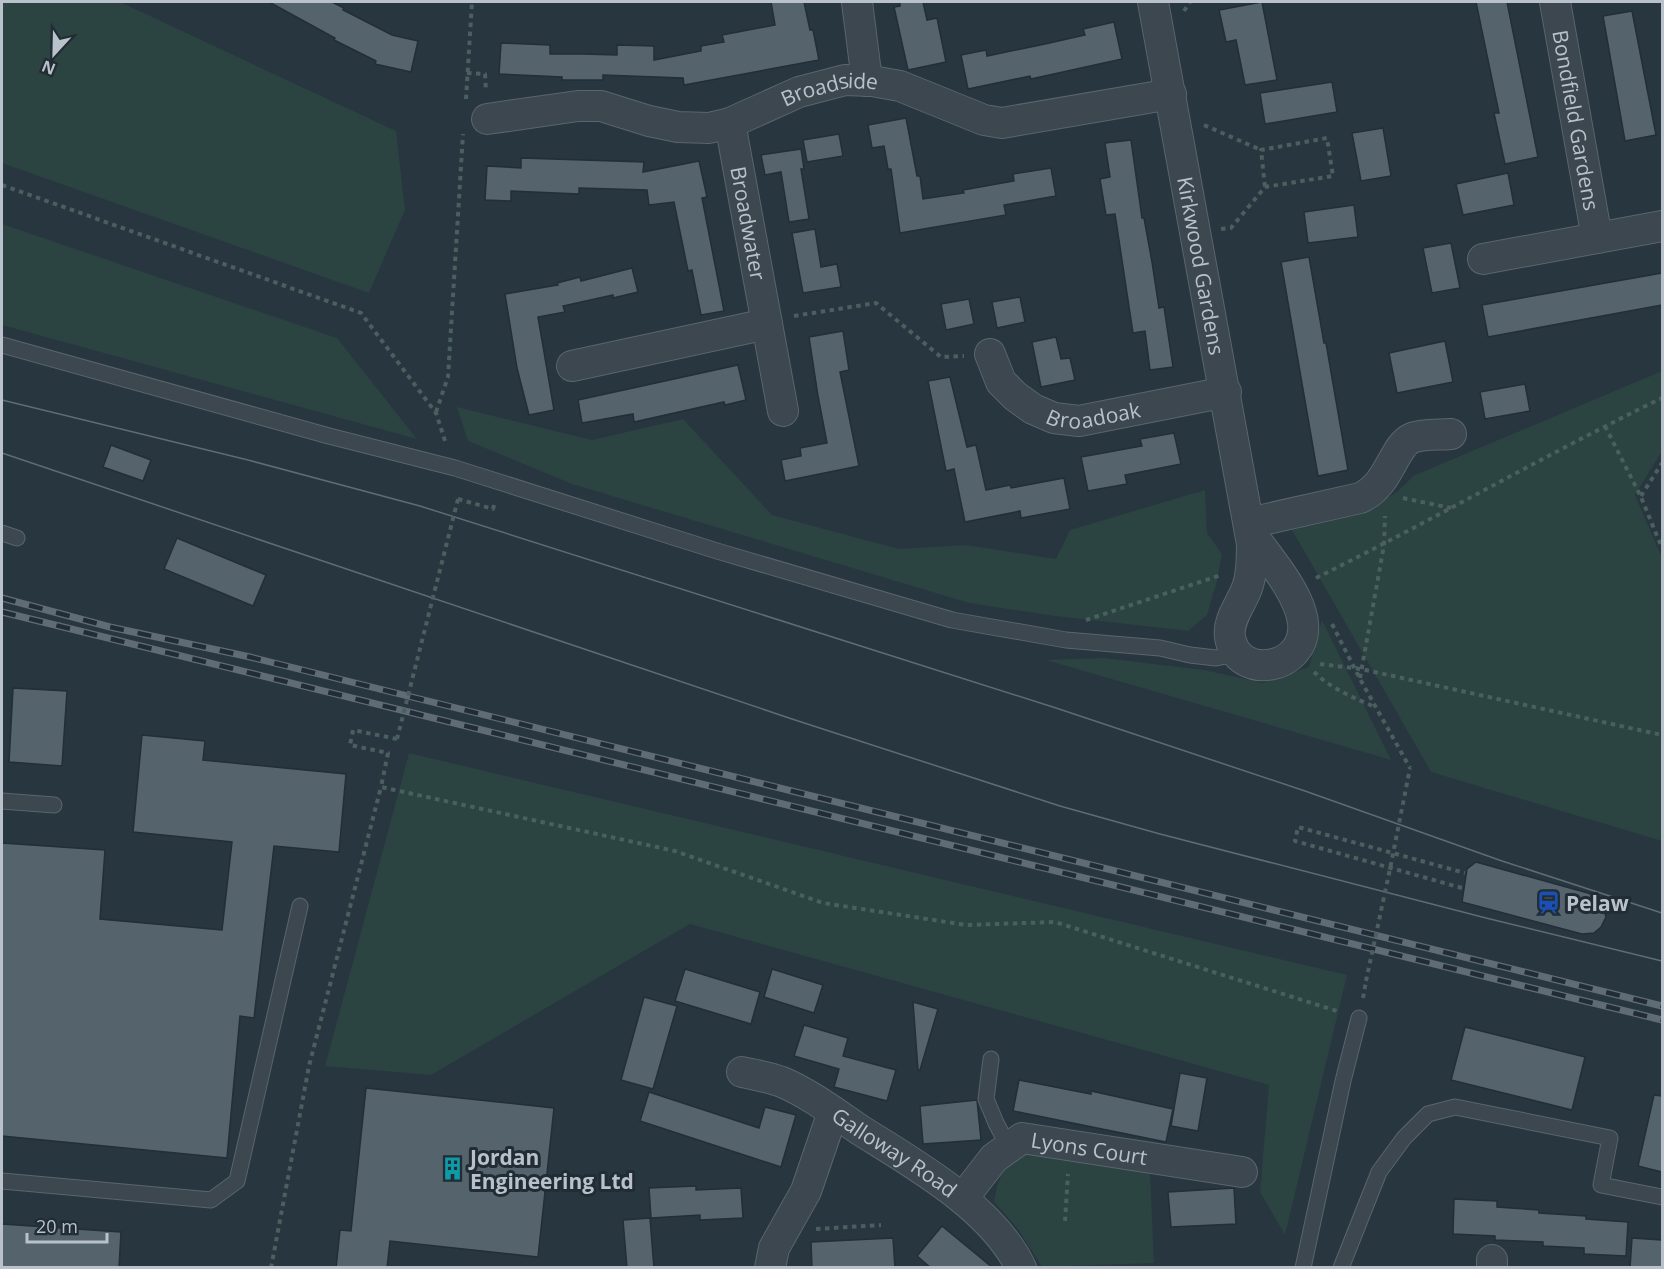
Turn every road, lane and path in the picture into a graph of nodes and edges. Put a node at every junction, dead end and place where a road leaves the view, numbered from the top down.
1 (472, 2) edge
2 (857, 2) edge
3 (1153, 2) edge
4 (1555, 2) edge
5 (867, 81) junction
6 (1171, 94) junction
7 (472, 120) junction
8 (730, 123) junction
9 (1177, 124) junction
10 (1261, 150) junction
11 (2, 185) edge
12 (1265, 187) junction
13 (1662, 226) edge
14 (1197, 233) junction
15 (1597, 238) junction
16 (1483, 259) dead end
17 (767, 322) junction
18 (2, 345) edge
19 (990, 354) joint
20 (572, 366) dead end
21 (1226, 392) junction
22 (1662, 398) edge
23 (783, 411) dead end
24 (436, 413) junction
25 (1605, 426) junction
26 (1450, 434) dead end
27 (1662, 463) edge
28 (455, 468) junction
29 (1396, 497) dead end
30 (1641, 497) junction
31 (487, 499) dead end
32 (1451, 508) junction
33 (1250, 527) junction
34 (2, 533) edge
35 (17, 538) dead end
36 (1384, 545) junction
37 (1662, 548) edge
38 (1252, 565) junction
39 (1310, 582) dead end
40 (1330, 620) dead end
41 (1044, 636) junction
42 (1236, 654) junction
43 (1298, 658) junction
44 (1354, 668) junction
45 (1361, 669) junction
46 (1360, 679) junction
47 (1375, 707) junction
48 (1662, 735) edge
49 (381, 787) junction
50 (2, 801) edge
51 (54, 805) dead end
52 (1390, 869) junction
53 (1465, 873) dead end
54 (1462, 888) dead end
55 (300, 906) dead end
56 (1366, 981) dead end
57 (1359, 1018) joint
58 (991, 1059) dead end
59 (742, 1072) dead end
60 (833, 1112) junction
61 (1067, 1145) junction
62 (1008, 1146) junction
63 (1242, 1172) dead end
64 (2, 1181) edge
65 (1662, 1197) edge
66 (963, 1198) junction
67 (1065, 1221) dead end
68 (881, 1225) dead end
69 (782, 1231) junction
70 (271, 1268) edge
71 (770, 1268) edge
72 (1021, 1268) edge
73 (1303, 1268) edge
74 (1341, 1268) edge

1 - 7 path
2 - 5 street
3 - 6 street, Kirkwood Gardens
4 - 15 street, Bondfield Gardens
5 - 6 street, Broadside
5 - 8 street, Broadside
6 - 9 street, Kirkwood Gardens
7 - 8 street, Broadside
7 - 24 path
8 - 17 street, Broadwater
9 - 10 path
9 - 14 street, Kirkwood Gardens
10 - 12 path
10 - 12 path
11 - 24 path
12 - 14 path
13 - 15 street, Bondfield Gardens
14 - 21 street, Kirkwood Gardens
15 - 16 street, Bondfield Gardens
17 - 19 path
17 - 20 street
17 - 23 street, Broadwater
18 - 28 lane
19 - 21 street, Broadoak
21 - 33 street, Kirkwood Gardens
22 - 25 path
24 - 28 path
25 - 30 path
25 - 32 path
26 - 33 street
27 - 30 path
28 - 41 lane
29 - 32 path
30 - 37 path
31 - 49 path, bridge
32 - 36 path
33 - 38 street, Kirkwood Gardens
33 - 43 street, Kirkwood Gardens
34 - 35 lane
36 - 39 path
36 - 45 path
38 - 41 path
38 - 42 street, Kirkwood Gardens
40 - 44 path
41 - 42 lane
42 - 43 street
43 - 44 path
43 - 47 path
44 - 45 path
44 - 46 path
45 - 46 path
45 - 48 path
46 - 47 path
47 - 52 path, bridge
49 - 57 path
49 - 70 path
50 - 51 lane
52 - 53 path
52 - 54 path
52 - 56 path, bridge
55 - 64 lane
57 - 73 lane
58 - 62 lane
59 - 60 street, Galloway Road
60 - 66 street, Galloway Road
60 - 69 street
61 - 62 street, Lyons Court
61 - 63 street, Lyons Court
61 - 67 path
62 - 66 street, Lyons Court
65 - 74 lane
66 - 72 street, Galloway Road
68 - 69 path
69 - 71 street

